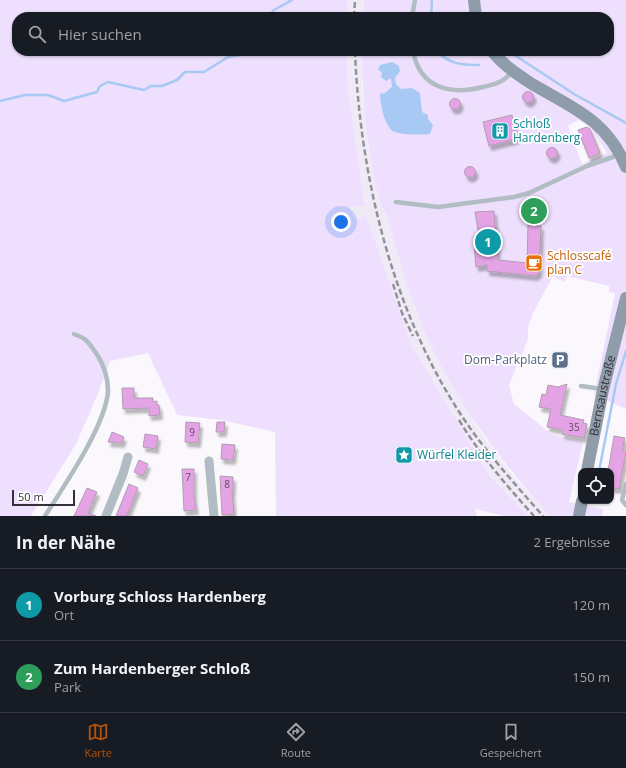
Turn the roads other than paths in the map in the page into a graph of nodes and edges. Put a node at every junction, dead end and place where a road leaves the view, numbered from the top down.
1 (415, 0) edge
2 (474, 0) edge
3 (413, 12) edge
4 (475, 12) edge
5 (415, 56) edge
6 (497, 56) edge
7 (512, 71) junction
8 (619, 150) junction
9 (626, 167) edge
10 (396, 202) dead end
11 (626, 298) edge
12 (74, 334) dead end
13 (581, 386) dead end
14 (604, 390) junction
15 (128, 457) dead end
16 (209, 462) dead end
17 (588, 468) edge
18 (626, 484) edge
19 (581, 504) edge
20 (626, 505) edge
21 (45, 516) edge
22 (106, 516) edge
23 (214, 516) edge
24 (579, 516) edge

1 - 3 lane
2 - 4 main road
5 - 7 lane
6 - 7 main road
7 - 8 main road
8 - 9 main road
8 - 10 lane
11 - 14 main road, Bernsaustraße
12 - 21 lane
13 - 14 lane
14 - 17 main road, Bernsaustraße
15 - 22 street
16 - 23 street
18 - 20 lane
19 - 24 main road

